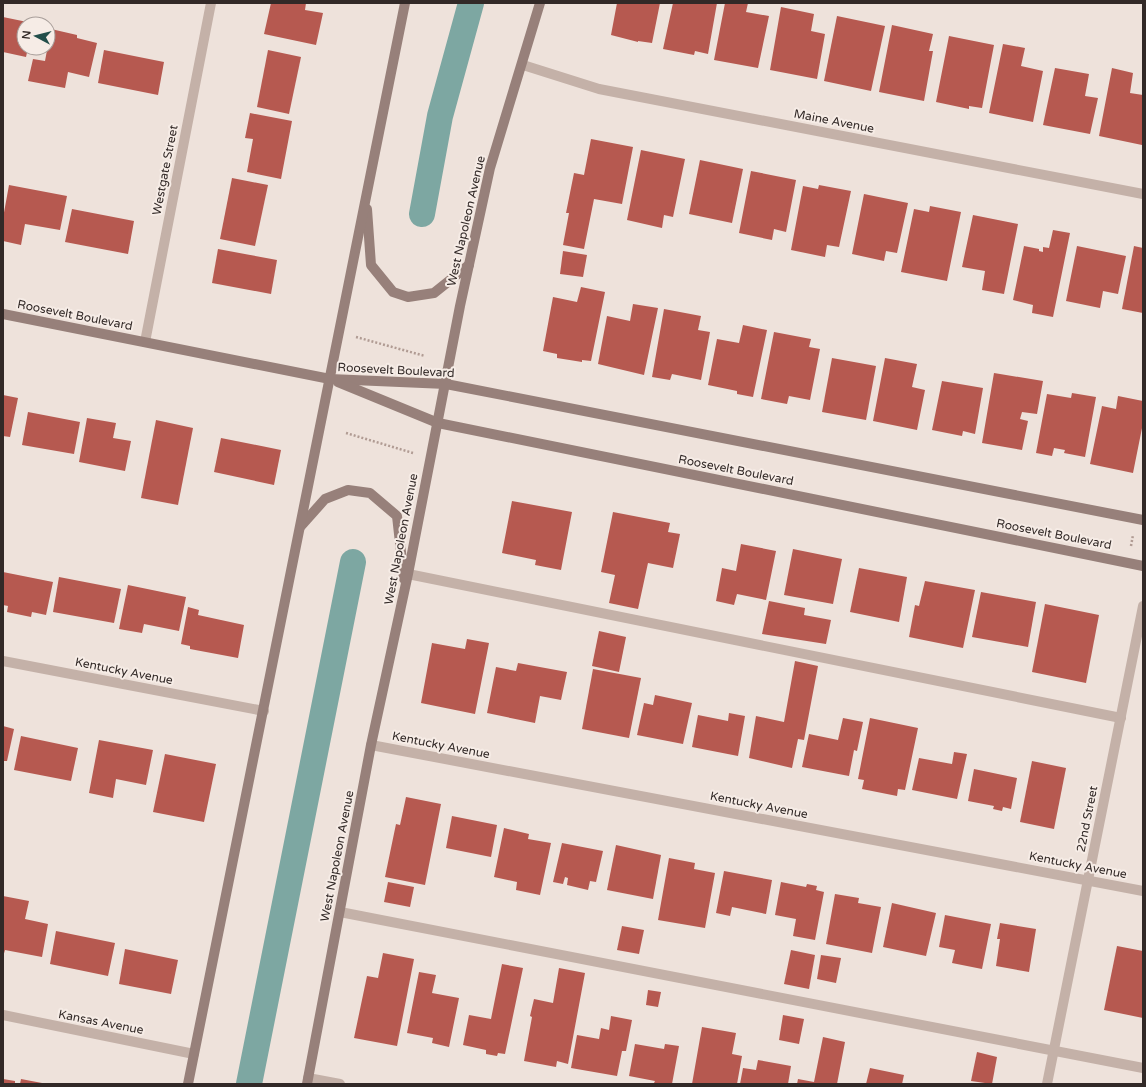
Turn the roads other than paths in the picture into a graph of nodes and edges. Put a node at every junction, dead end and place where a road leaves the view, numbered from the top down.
1 (210, 3) edge
2 (405, 3) edge
3 (540, 3) edge
4 (523, 65) junction
5 (1143, 194) edge
6 (366, 197) junction
7 (470, 265) junction
8 (3, 314) edge
9 (145, 342) junction
10 (330, 379) junction
11 (446, 384) junction
12 (438, 423) junction
13 (1143, 520) edge
14 (301, 527) junction
15 (1143, 566) edge
16 (408, 574) junction
17 (405, 589) junction
18 (1143, 606) edge
19 (3, 661) edge
20 (264, 711) junction
21 (1121, 718) junction
22 (371, 745) junction
23 (1088, 880) junction
24 (1143, 891) edge
25 (340, 912) junction
26 (3, 1015) edge
27 (1054, 1051) junction
28 (194, 1054) junction
29 (1143, 1068) edge
30 (308, 1081) edge
31 (188, 1084) edge
32 (340, 1084) edge
33 (1047, 1084) edge

1 - 9 street, Westgate Street
2 - 6 main road
3 - 4 main road, West Napoleon Avenue
4 - 5 street, Maine Avenue
4 - 7 main road, West Napoleon Avenue
6 - 7 main road
6 - 10 main road
7 - 11 main road, West Napoleon Avenue
8 - 9 main road, Roosevelt Boulevard
9 - 10 main road, Roosevelt Boulevard
10 - 11 main road, Roosevelt Boulevard
10 - 12 main road, Roosevelt Boulevard
10 - 14 main road
11 - 12 main road, West Napoleon Avenue
11 - 13 main road, Roosevelt Boulevard
12 - 15 main road, Roosevelt Boulevard
12 - 16 main road, West Napoleon Avenue
14 - 17 main road
14 - 20 main road
16 - 17 main road, West Napoleon Avenue
16 - 21 street
17 - 22 main road, West Napoleon Avenue
18 - 21 street, 22nd Street
19 - 20 street, Kentucky Avenue
20 - 28 main road
21 - 23 street, 22nd Street
22 - 23 street, Kentucky Avenue
22 - 25 main road, West Napoleon Avenue
23 - 24 street, Kentucky Avenue
23 - 27 street, 22nd Street
25 - 27 street
25 - 30 main road, West Napoleon Avenue
26 - 28 street, Kansas Avenue
27 - 29 street
27 - 33 street, 22nd Street
28 - 31 main road
30 - 32 street

